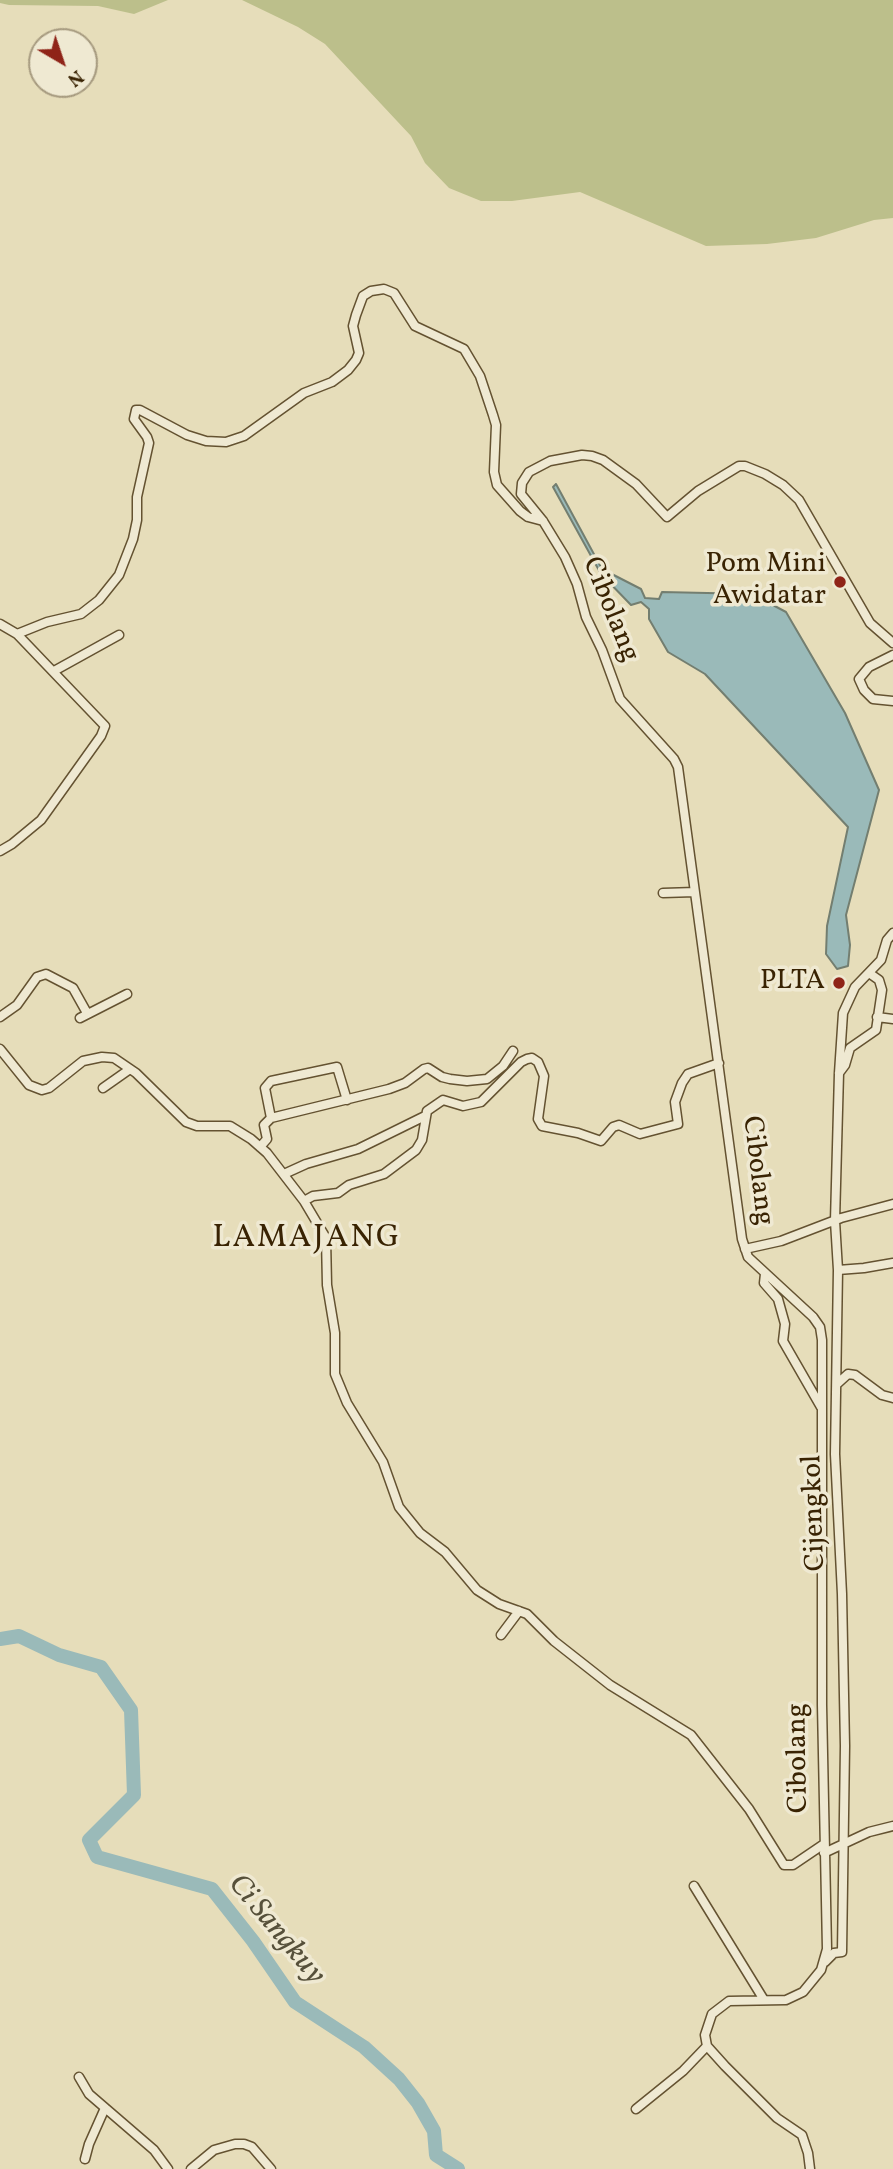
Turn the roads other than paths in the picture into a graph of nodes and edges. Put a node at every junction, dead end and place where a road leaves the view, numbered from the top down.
1 (543, 521) junction
2 (0, 624) edge
3 (17, 634) junction
4 (119, 635) dead end
5 (893, 643) edge
6 (893, 655) edge
7 (54, 671) junction
8 (893, 701) edge
9 (0, 851) edge
10 (695, 892) junction
11 (663, 893) dead end
12 (893, 933) edge
13 (869, 973) junction
14 (127, 994) dead end
15 (0, 1017) edge
16 (877, 1017) junction
17 (893, 1019) edge
18 (0, 1049) edge
19 (513, 1051) dead end
20 (719, 1063) junction
21 (133, 1071) junction
22 (839, 1073) junction
23 (103, 1088) dead end
24 (347, 1100) junction
25 (425, 1116) junction
26 (271, 1118) junction
27 (260, 1147) junction
28 (284, 1174) junction
29 (304, 1201) junction
30 (893, 1204) edge
31 (835, 1221) junction
32 (745, 1249) junction
33 (893, 1263) edge
34 (838, 1269) junction
35 (765, 1274) junction
36 (836, 1384) junction
37 (893, 1398) edge
38 (822, 1409) junction
39 (519, 1611) junction
40 (501, 1635) dead end
41 (893, 1826) edge
42 (842, 1844) junction
43 (824, 1849) junction
44 (694, 1886) dead end
45 (823, 1963) junction
46 (764, 2000) junction
47 (706, 2046) junction
48 (79, 2077) dead end
49 (105, 2108) junction
50 (636, 2109) dead end
51 (85, 2159) dead end
52 (169, 2169) edge
53 (191, 2169) edge
54 (271, 2169) edge
55 (810, 2169) edge

1 - 3 street
1 - 5 street, Cibolang
1 - 10 street, Cibolang
2 - 3 street
3 - 7 street
4 - 7 street
6 - 8 street
7 - 9 street
10 - 11 street
10 - 20 street, Cibolang
12 - 13 street, Cijengkol
13 - 16 street
13 - 22 street, Cijengkol
14 - 15 street
16 - 17 street
16 - 22 street, Cijengkol
18 - 21 street
19 - 24 street
20 - 25 street
20 - 32 street, Cibolang
21 - 23 street
21 - 27 street
22 - 31 street, Cijengkol
24 - 26 street
24 - 26 street
25 - 28 street
25 - 29 street
26 - 27 street
27 - 28 street
28 - 29 street
29 - 39 street
30 - 31 street, Cibolang
31 - 32 street, Cibolang
31 - 34 street, Cijengkol
32 - 35 street, Cibolang
33 - 34 street
34 - 36 street, Cijengkol
35 - 38 street
35 - 38 street, Cibolang
36 - 37 street
36 - 42 street, Cijengkol
38 - 43 street, Cibolang
39 - 40 street
39 - 43 street
41 - 42 street
42 - 43 street
42 - 45 street, Cijengkol
43 - 45 street, Cibolang
44 - 46 street
45 - 46 street, Cibolang
46 - 47 street, Cibolang
47 - 50 street
47 - 55 street
48 - 49 street
49 - 51 street
49 - 52 street
53 - 54 street

